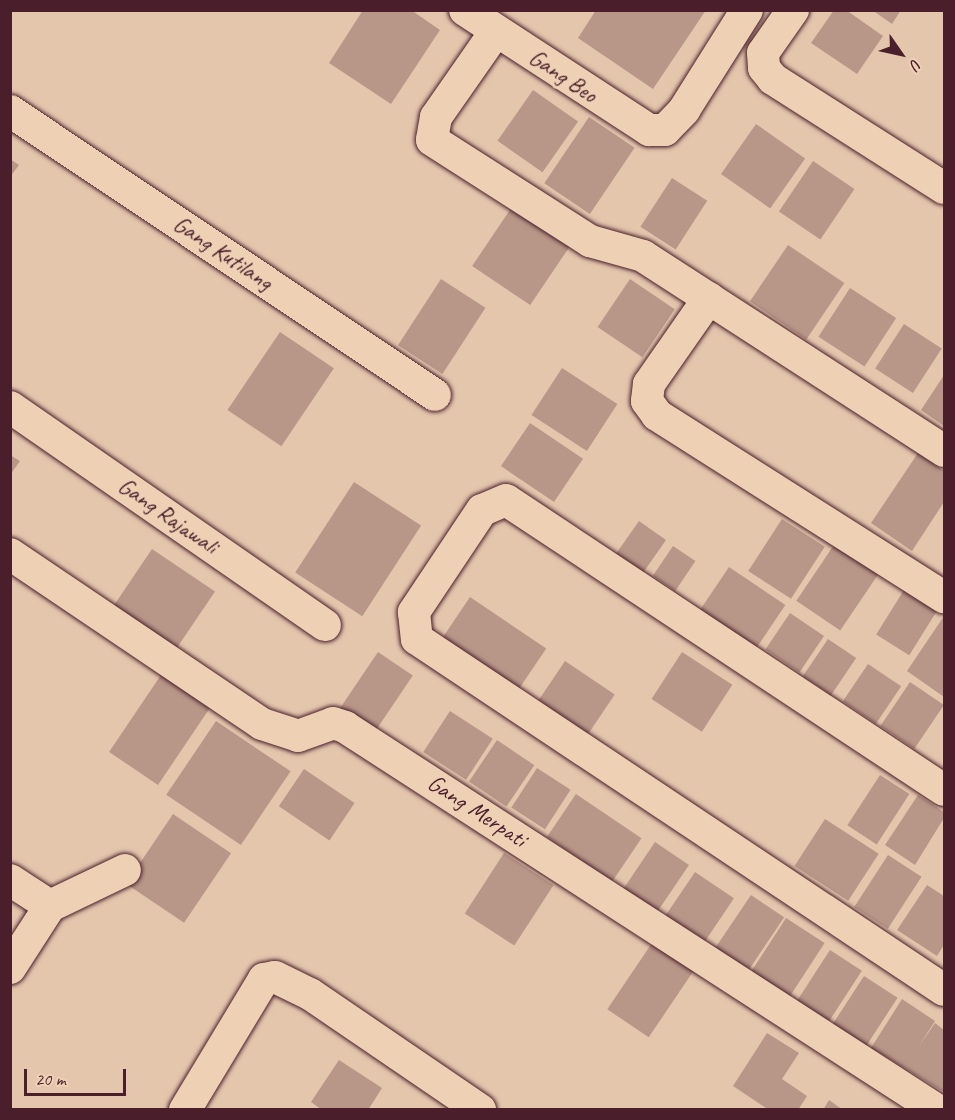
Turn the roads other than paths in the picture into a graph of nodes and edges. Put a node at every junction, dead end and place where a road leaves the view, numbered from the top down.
1 (465, 10) edge
2 (747, 10) edge
3 (793, 10) edge
4 (496, 31) junction
5 (10, 111) edge
6 (945, 188) edge
7 (709, 298) junction
8 (435, 395) dead end
9 (10, 407) edge
10 (945, 451) edge
11 (10, 554) edge
12 (945, 597) edge
13 (325, 625) dead end
14 (945, 790) edge
15 (125, 870) dead end
16 (10, 880) edge
17 (50, 906) junction
18 (10, 968) edge
19 (945, 990) edge
20 (185, 1110) edge
21 (480, 1110) edge
22 (938, 1110) edge

1 - 4 street, Gang Beo
2 - 4 street, Gang Beo
3 - 6 street
4 - 7 street
5 - 8 street, Gang Kutilang
7 - 10 street
7 - 12 street
9 - 13 street, Gang Rajawali
11 - 22 street, Gang Merpati
14 - 19 street
15 - 17 street
16 - 17 street
17 - 18 street
20 - 21 street

